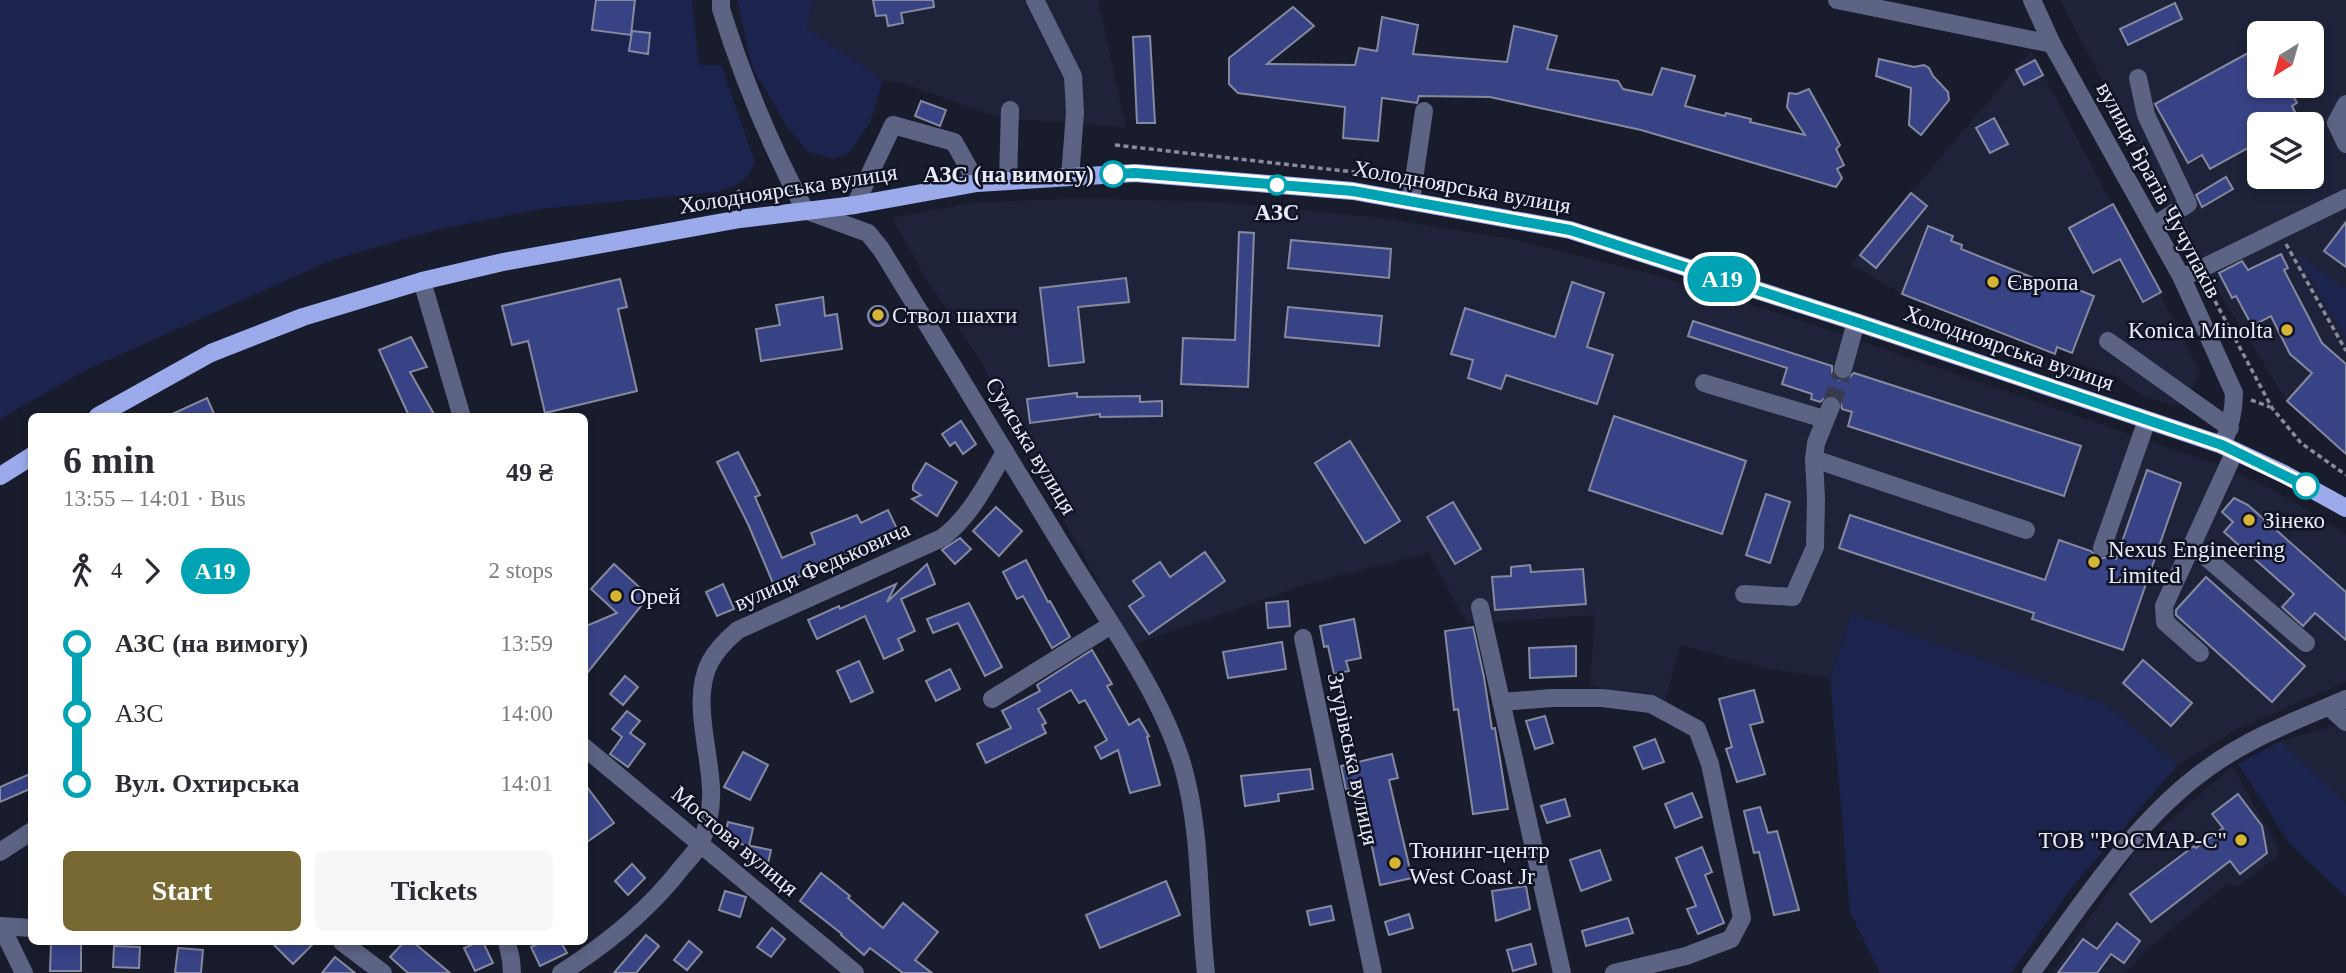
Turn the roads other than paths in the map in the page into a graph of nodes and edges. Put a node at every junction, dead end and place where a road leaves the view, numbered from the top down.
1 (721, 0) edge
2 (1035, 0) edge
3 (1837, 0) edge
4 (2032, 0) edge
5 (2052, 44) junction
6 (2138, 78) dead end
7 (2346, 104) edge
8 (1010, 110) dead end
9 (1424, 111) dead end
10 (2346, 144) edge
11 (1070, 177) junction
12 (1008, 181) junction
13 (977, 183) junction
14 (2346, 198) edge
15 (1411, 200) junction
16 (855, 205) junction
17 (805, 210) junction
18 (2153, 226) junction
19 (2190, 274) junction
20 (422, 281) junction
21 (1856, 322) junction
22 (2108, 341) dead end
23 (1843, 369) tunnel mouth
24 (1704, 383) dead end
25 (103, 413) edge
26 (461, 413) edge
27 (2147, 420) junction
28 (2230, 428) junction
29 (2229, 448) junction
30 (1005, 452) junction
31 (28, 458) edge
32 (1814, 459) junction
33 (0, 476) edge
34 (2346, 508) edge
35 (2026, 530) dead end
36 (2192, 545) junction
37 (2102, 548) dead end
38 (1744, 594) dead end
39 (1480, 607) dead end
40 (1111, 625) junction
41 (1303, 638) dead end
42 (2306, 643) dead end
43 (2200, 653) dead end
44 (992, 699) dead end
45 (2346, 699) edge
46 (1502, 702) junction
47 (2329, 707) junction
48 (2346, 722) edge
49 (588, 750) edge
50 (28, 834) edge
51 (701, 844) junction
52 (0, 852) edge
53 (1, 926) edge
54 (28, 928) edge
55 (346, 945) edge
56 (508, 945) edge
57 (24, 973) edge
58 (383, 973) edge
59 (512, 973) edge
60 (561, 973) edge
61 (855, 973) edge
62 (1206, 973) edge
63 (1373, 973) edge
64 (1562, 973) edge
65 (1614, 973) edge
66 (2031, 973) edge

1 - 17 street
2 - 11 street
3 - 5 street
4 - 5 street, вулиця Братів Чучупаків
5 - 18 street, вулиця Братів Чучупаків
6 - 18 street
7 - 10 street
8 - 12 street
9 - 15 street
11 - 12 main road, Холодноярська вулиця
11 - 15 main road, Холодноярська вулиця
12 - 13 main road, Холодноярська вулиця
13 - 16 main road, Холодноярська вулиця
13 - 16 street
14 - 19 street
15 - 21 main road, Холодноярська вулиця
16 - 17 main road, Холодноярська вулиця
17 - 20 main road, Холодноярська вулиця
17 - 30 street, Сумська вулиця
18 - 19 street, вулиця Братів Чучупаків
19 - 28 street, вулиця Братів Чучупаків
20 - 25 main road, Холодноярська вулиця
20 - 26 street
21 - 23 street
21 - 27 main road, Холодноярська вулиця
22 - 28 street
24 - 32 street
27 - 29 main road, Холодноярська вулиця
27 - 37 street
28 - 29 street, вулиця Братів Чучупаків
29 - 34 main road, Холодноярська вулиця
29 - 36 street, вулиця Братів Чучупаків
30 - 40 street, Сумська вулиця
30 - 51 street, вулиця Федьковича
31 - 33 main road
32 - 35 street
32 - 38 street
36 - 42 street
36 - 43 street, вулиця Братів Чучупаків
39 - 46 street
40 - 44 street
40 - 62 street, Сумська вулиця
41 - 63 street, Згурівська вулиця
45 - 47 street
46 - 64 street
46 - 65 street
47 - 48 street
47 - 66 street
49 - 51 street, Мостова вулиця
50 - 52 street
51 - 60 street, вулиця Федьковича
51 - 61 street, Мостова вулиця
53 - 54 street
53 - 57 street
55 - 58 street
56 - 59 street

